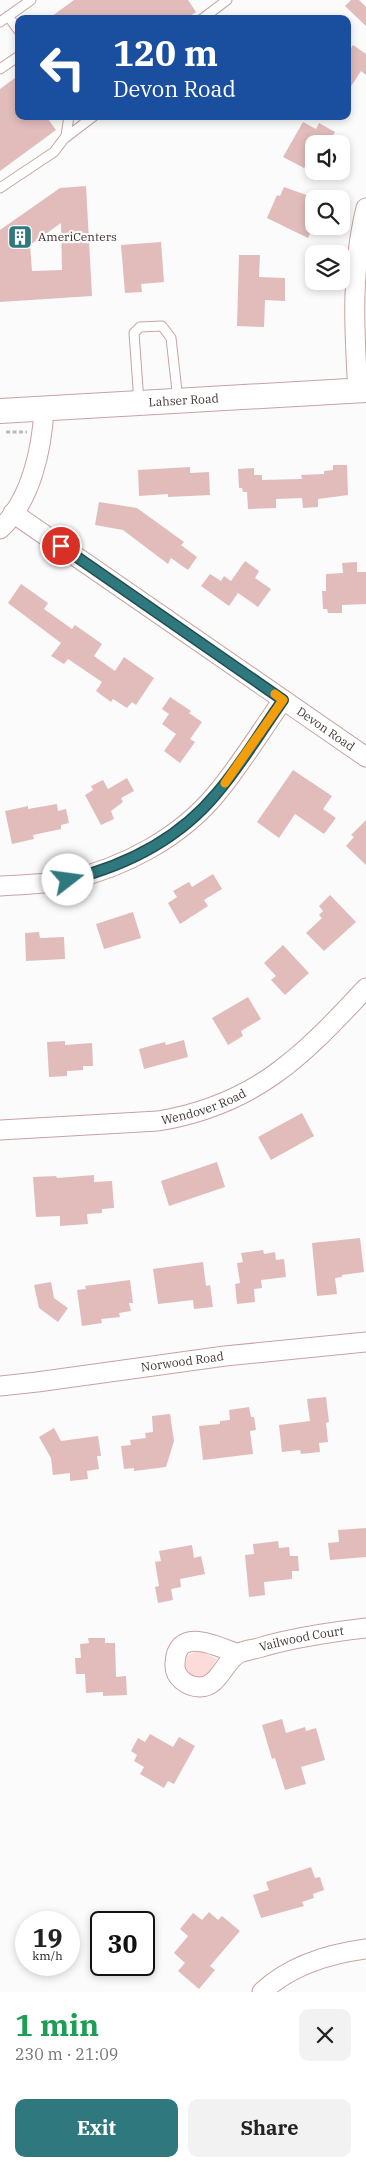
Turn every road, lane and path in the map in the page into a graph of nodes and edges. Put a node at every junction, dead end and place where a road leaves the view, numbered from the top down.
1 (227, 0) edge
2 (28, 1) edge
3 (207, 15) edge
4 (8, 16) junction
5 (0, 22) edge
6 (15, 26) edge
7 (15, 59) edge
8 (0, 70) edge
9 (68, 120) edge
10 (89, 120) edge
11 (64, 138) junction
12 (0, 188) edge
13 (366, 208) edge
14 (362, 391) edge
15 (178, 400) junction
16 (139, 402) junction
17 (44, 410) junction
18 (0, 411) edge
19 (0, 432) edge
20 (28, 432) dead end
21 (13, 513) junction
22 (0, 529) edge
23 (283, 700) junction
24 (366, 757) edge
25 (0, 886) edge
26 (366, 988) edge
27 (0, 1130) edge
28 (366, 1342) edge
29 (0, 1386) edge
30 (366, 1628) edge
31 (238, 1654) dead end
32 (366, 1949) edge
33 (262, 1992) edge

1 - 3 lane
2 - 4 lane
4 - 5 lane
4 - 6 lane
7 - 8 lane
9 - 11 lane
10 - 11 lane
11 - 12 lane
13 - 14 street
14 - 15 street, Lahser Road
15 - 16 street, Lahser Road
15 - 16 lane
16 - 17 street, Lahser Road
17 - 18 street, Lahser Road
17 - 21 street
19 - 20 path
21 - 22 street
21 - 23 street, Devon Road
23 - 24 street, Devon Road
23 - 25 street
26 - 27 street, Wendover Road
28 - 29 street, Norwood Road
30 - 31 street, Vailwood Court
32 - 33 street

